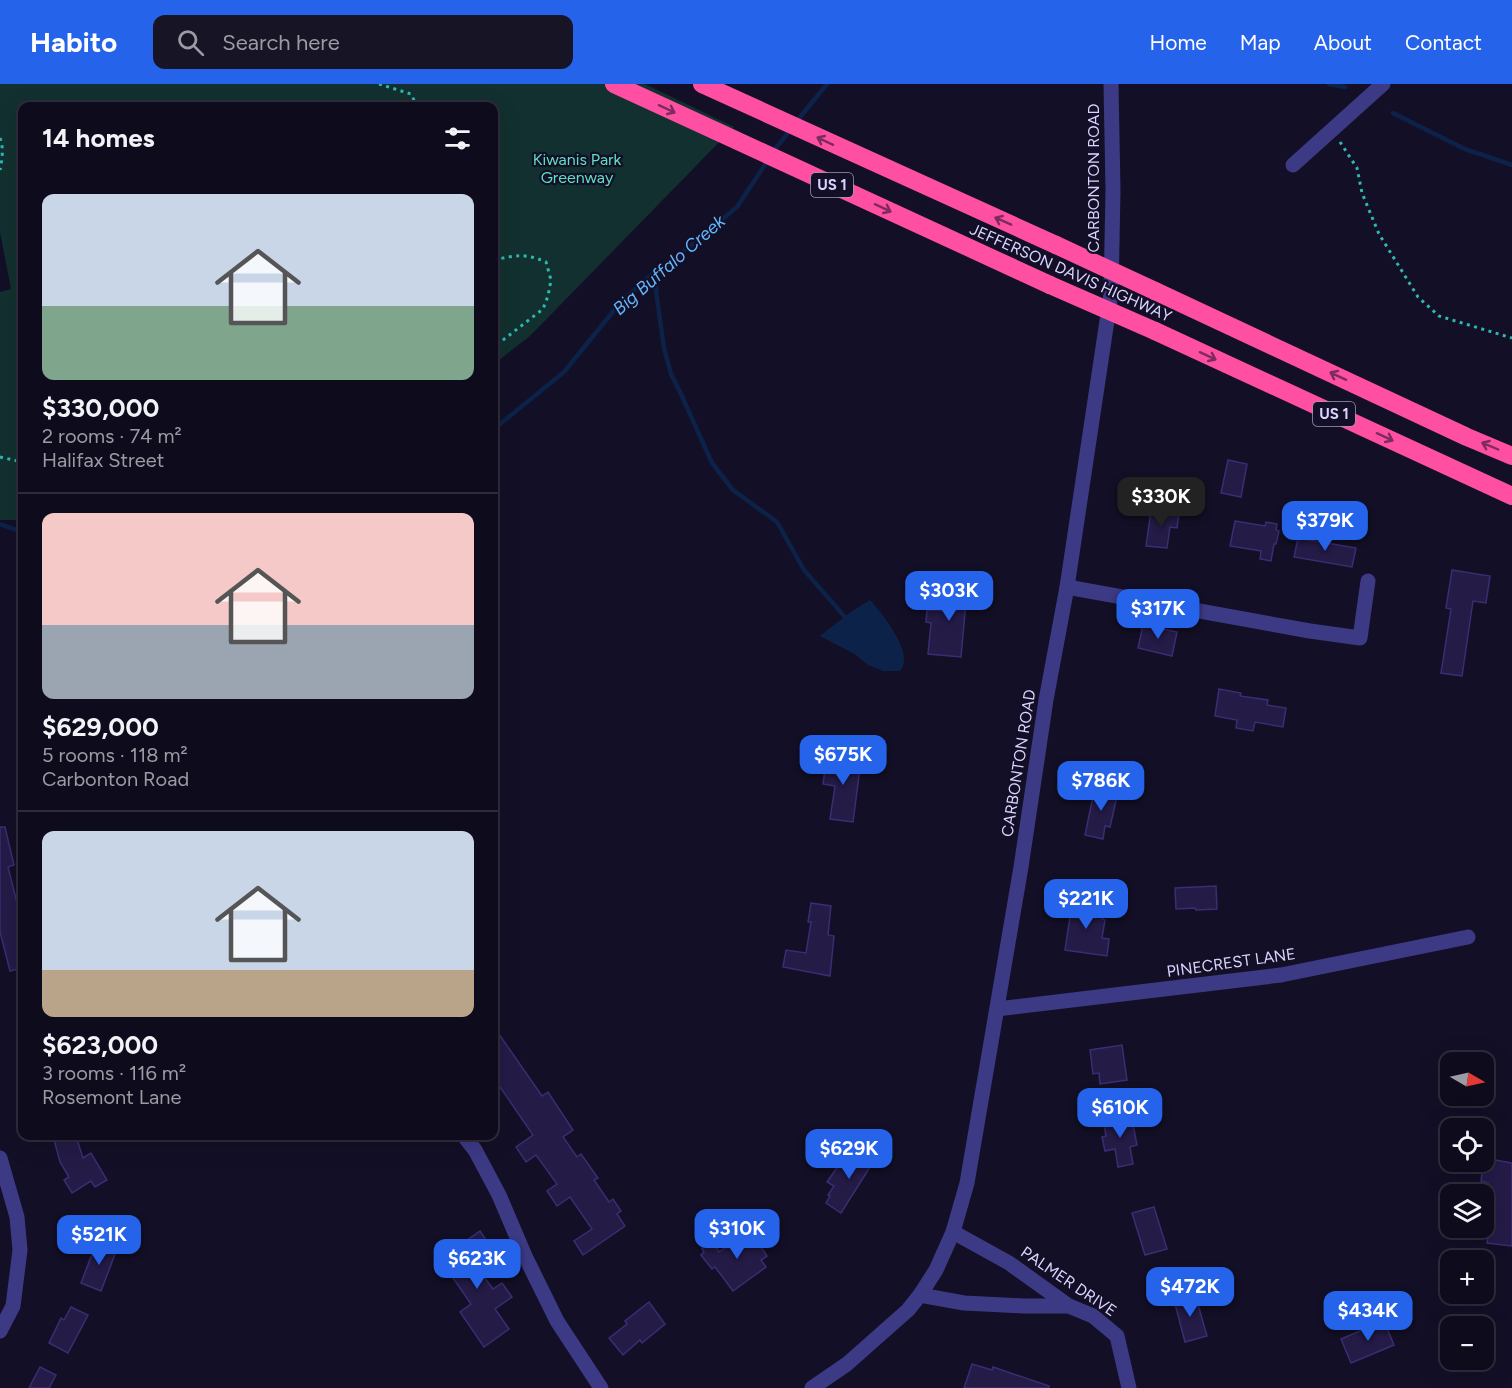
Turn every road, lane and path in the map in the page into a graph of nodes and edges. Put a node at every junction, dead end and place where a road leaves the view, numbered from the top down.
1 (379, 84) edge
2 (614, 84) edge
3 (702, 84) edge
4 (1111, 84) edge
5 (1383, 84) edge
6 (415, 102) edge
7 (1333, 130) junction
8 (0, 138) edge
9 (1293, 165) dead end
10 (0, 170) edge
11 (498, 259) edge
12 (1512, 338) edge
13 (498, 344) edge
14 (1512, 456) edge
15 (0, 457) edge
16 (18, 461) edge
17 (1512, 496) edge
18 (1368, 581) dead end
19 (1066, 587) junction
20 (1467, 937) dead end
21 (997, 1009) junction
22 (467, 1140) edge
23 (0, 1158) edge
24 (953, 1232) junction
25 (920, 1295) junction
26 (1069, 1306) junction
27 (0, 1331) edge
28 (601, 1388) edge
29 (812, 1388) edge
30 (1129, 1388) edge

1 - 6 path
2 -> 17 highway, JEFFERSON DAVIS HIGHWAY / US 1, bridge
14 -> 3 highway, JEFFERSON DAVIS HIGHWAY / US 1, bridge
4 - 19 street, CARBONTON ROAD
5 - 7 street
7 - 9 street
7 - 12 path
8 - 10 path
11 - 13 path
15 - 16 path
18 - 19 street
19 - 21 street, CARBONTON ROAD
20 - 21 street, PINECREST LANE
21 - 24 street, CARBONTON ROAD
22 - 28 street
23 - 27 street
24 - 25 street, CARBONTON ROAD
24 - 26 street, PALMER DRIVE
25 - 26 street
25 - 29 street, CARBONTON ROAD
26 - 30 street, PALMER DRIVE

